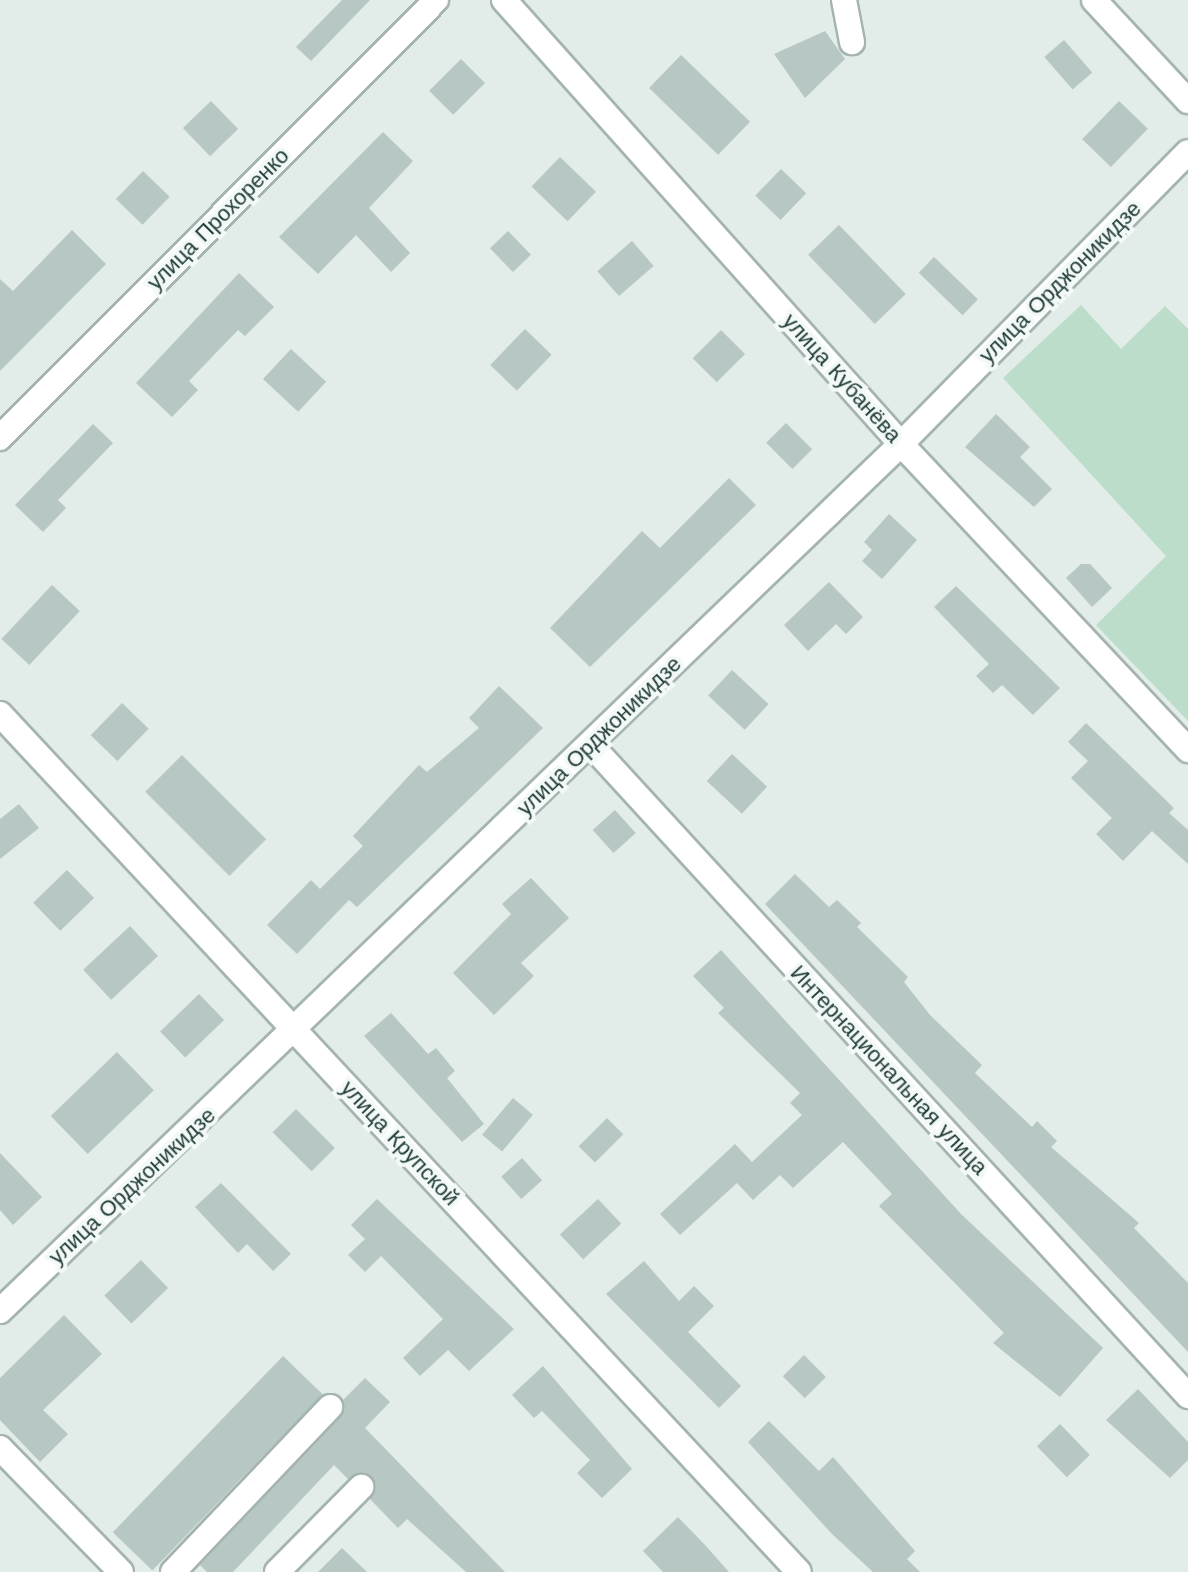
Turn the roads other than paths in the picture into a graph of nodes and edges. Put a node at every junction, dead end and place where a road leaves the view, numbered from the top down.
1 (436, 0) edge
2 (504, 0) edge
3 (844, 0) edge
4 (1094, 0) edge
5 (852, 42) dead end
6 (1188, 101) edge
7 (1188, 152) edge
8 (0, 438) edge
9 (901, 444) junction
10 (0, 714) edge
11 (590, 744) junction
12 (1188, 750) edge
13 (295, 1031) junction
14 (0, 1311) edge
15 (1188, 1396) edge
16 (330, 1407) dead end
17 (0, 1448) edge
18 (361, 1487) dead end
19 (121, 1572) edge
20 (173, 1572) edge
21 (277, 1572) edge
22 (799, 1572) edge

1 - 8 street, улица Прохоренко
2 - 9 street, улица Кубанёва
3 - 5 street
4 - 6 street
7 - 9 street, улица Орджоникидзе
9 - 11 street, улица Орджоникидзе
9 - 12 street, улица Кубанёва
10 - 13 street, улица Крупской
11 - 13 street, улица Орджоникидзе
11 - 15 street, Интернациональная улица
13 - 14 street, улица Орджоникидзе
13 - 22 street, улица Крупской
16 - 20 street
17 - 19 street
18 - 21 street

